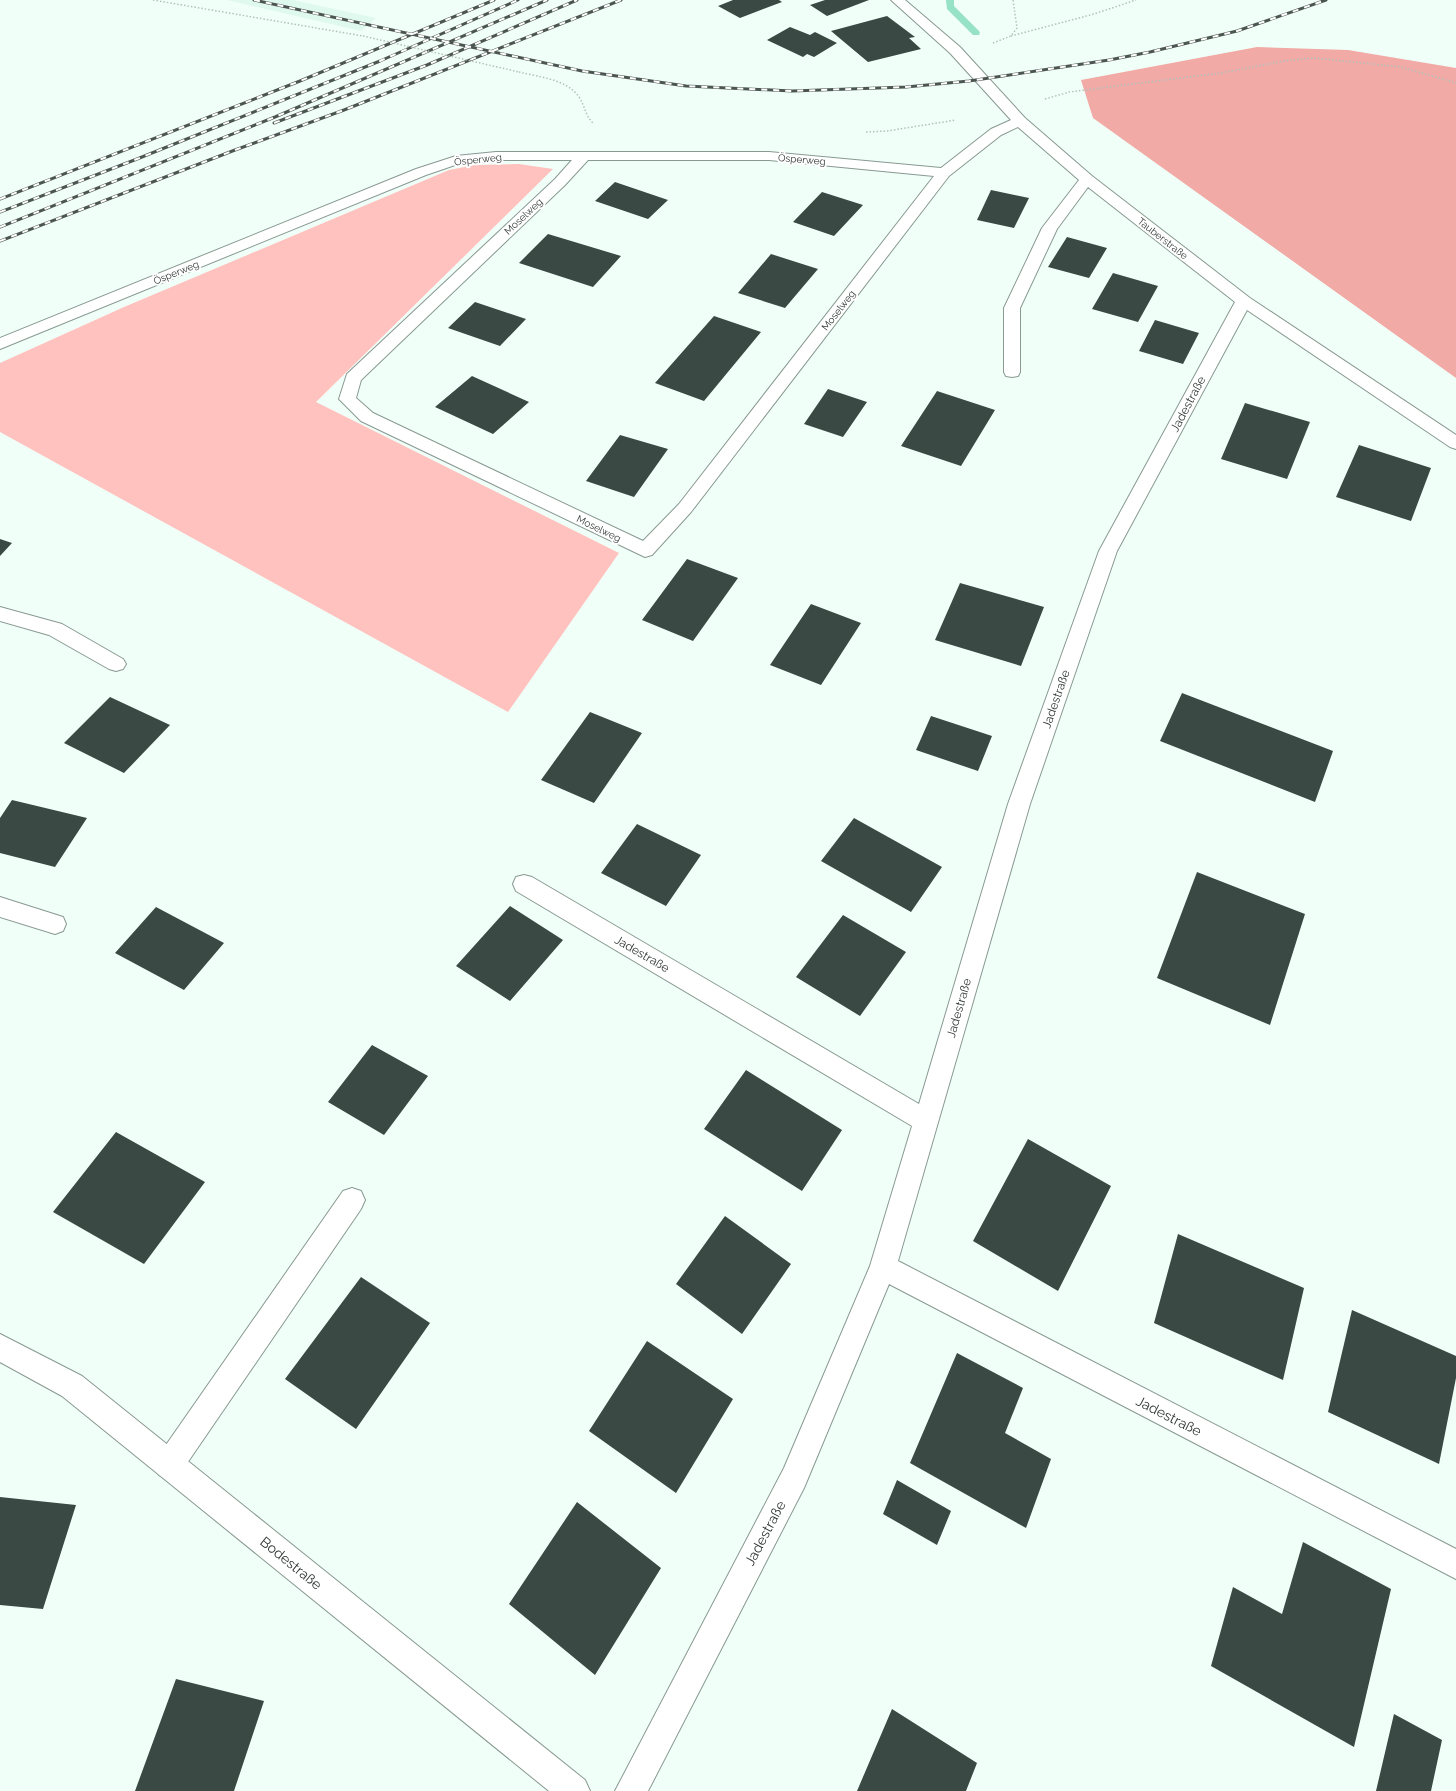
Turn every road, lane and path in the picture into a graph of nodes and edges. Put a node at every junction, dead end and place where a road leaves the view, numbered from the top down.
1 (153, 0) edge
2 (897, 0) edge
3 (1013, 0) edge
4 (1136, 0) edge
5 (1017, 28) dead end
6 (1011, 36) dead end
7 (1456, 83) edge
8 (1010, 109) junction
9 (1020, 121) junction
10 (599, 126) dead end
11 (863, 132) dead end
12 (584, 156) junction
13 (944, 173) junction
14 (1087, 180) junction
15 (1244, 301) junction
16 (0, 344) edge
17 (1012, 372) dead end
18 (1456, 443) edge
19 (0, 614) edge
20 (116, 664) dead end
21 (524, 884) dead end
22 (0, 907) edge
23 (54, 924) dead end
24 (926, 1121) junction
25 (352, 1200) dead end
26 (883, 1267) junction
27 (0, 1347) edge
28 (169, 1465) junction
29 (1456, 1565) edge
30 (574, 1791) edge
31 (631, 1791) edge

1 - 10 path, bridge
2 - 8 street, Tauberstraße
3 - 5 path
4 - 6 path
7 - 8 path
8 - 9 street, Tauberstraße
8 - 11 path
9 - 13 street, Moselweg
9 - 14 street, Tauberstraße
12 - 13 street, Ösperweg
12 - 13 street, Moselweg
12 - 16 street, Ösperweg
14 - 15 street, Tauberstraße
14 - 17 street
15 - 18 street, Tauberstraße
15 - 24 street, Jadestraße
19 - 20 street
21 - 24 street, Jadestraße
22 - 23 street
24 - 26 street, Jadestraße
25 - 28 street
26 - 29 street, Jadestraße
26 - 31 street, Jadestraße
27 - 28 street, Bodestraße
28 - 30 street, Bodestraße

